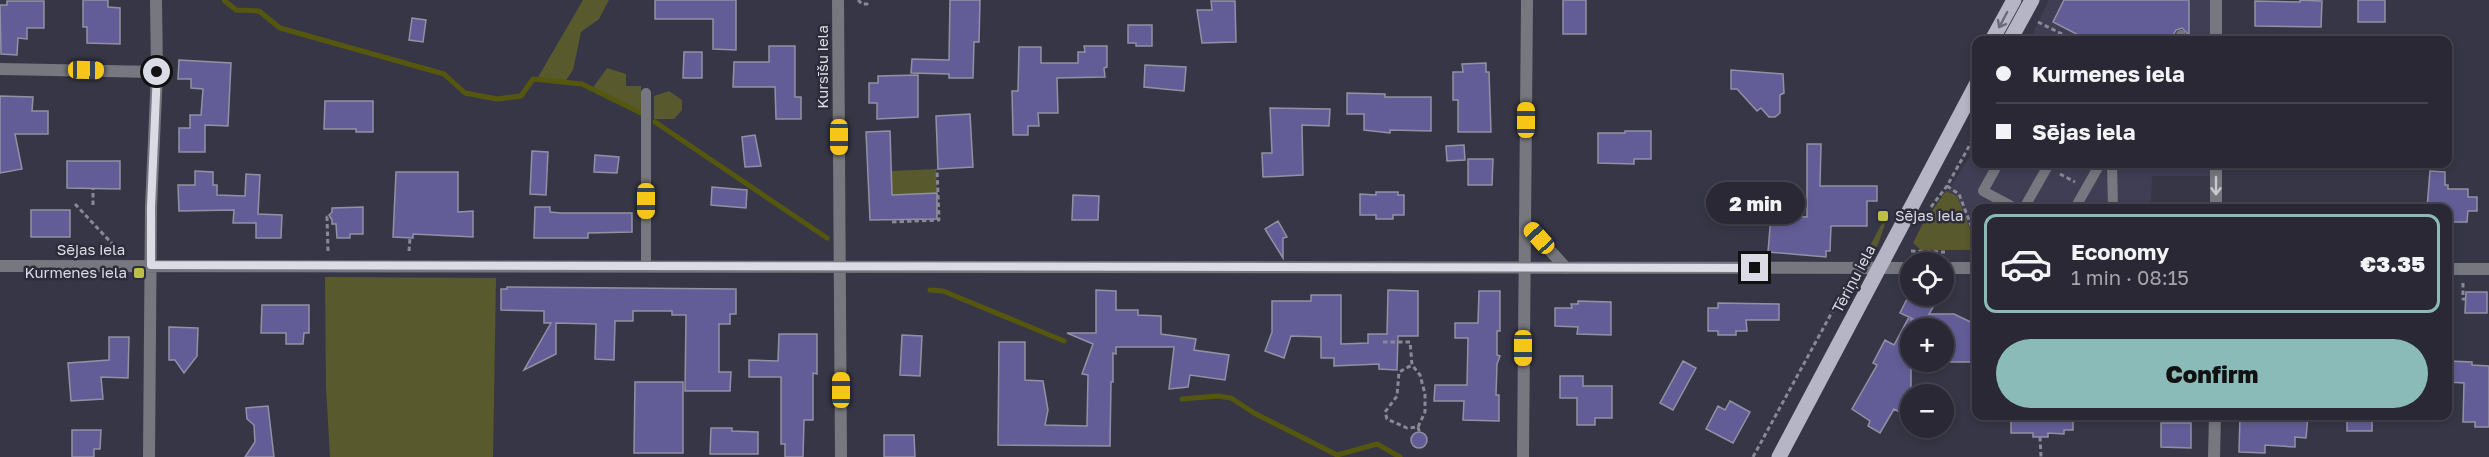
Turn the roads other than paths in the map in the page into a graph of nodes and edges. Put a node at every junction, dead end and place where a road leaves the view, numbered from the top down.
1 (156, 0) edge
2 (838, 0) edge
3 (1527, 0) edge
4 (2014, 0) edge
5 (2032, 0) edge
6 (2216, 0) edge
7 (1994, 36) edge
8 (2013, 36) edge
9 (2216, 36) edge
10 (0, 69) edge
11 (157, 72) junction
12 (646, 93) dead end
13 (1972, 93) edge
14 (1996, 168) edge
15 (2047, 168) edge
16 (2098, 168) edge
17 (2112, 168) edge
18 (2216, 168) edge
19 (2007, 204) edge
20 (2026, 204) edge
21 (2077, 204) edge
22 (2113, 204) edge
23 (2216, 204) edge
24 (1525, 223) junction
25 (151, 265) junction
26 (646, 265) junction
27 (840, 265) junction
28 (0, 266) edge
29 (1525, 268) junction
30 (1566, 268) junction
31 (1880, 268) junction
32 (1900, 268) edge
33 (1954, 268) edge
34 (1972, 268) edge
35 (2452, 269) edge
36 (2489, 270) edge
37 (2215, 420) edge
38 (149, 457) edge
39 (841, 457) edge
40 (1523, 457) edge
41 (1779, 457) edge
42 (2214, 457) edge

1 - 11 street
2 - 27 street, Kursīšu iela
3 - 24 street
4 -> 7 main road
5 - 8 main road
6 - 9 street
10 - 11 street
11 - 25 street
12 - 26 lane
13 - 31 main road, Tēriņu iela
14 - 19 lane
15 - 20 lane
16 - 21 lane
17 - 22 lane
18 -> 23 street
24 - 29 street
24 - 30 street
25 - 26 street, Sējas iela
25 - 28 street, Sējas iela
25 - 38 street
26 - 27 street, Sējas iela
27 - 29 street, Sējas iela
27 - 39 street, Kursīšu iela
29 - 30 street, Sējas iela
29 - 40 street
30 - 31 street, Sējas iela
31 - 32 street, Sējas iela
31 - 41 main road, Tēriņu iela
33 - 34 street
35 - 36 street
37 - 42 street

